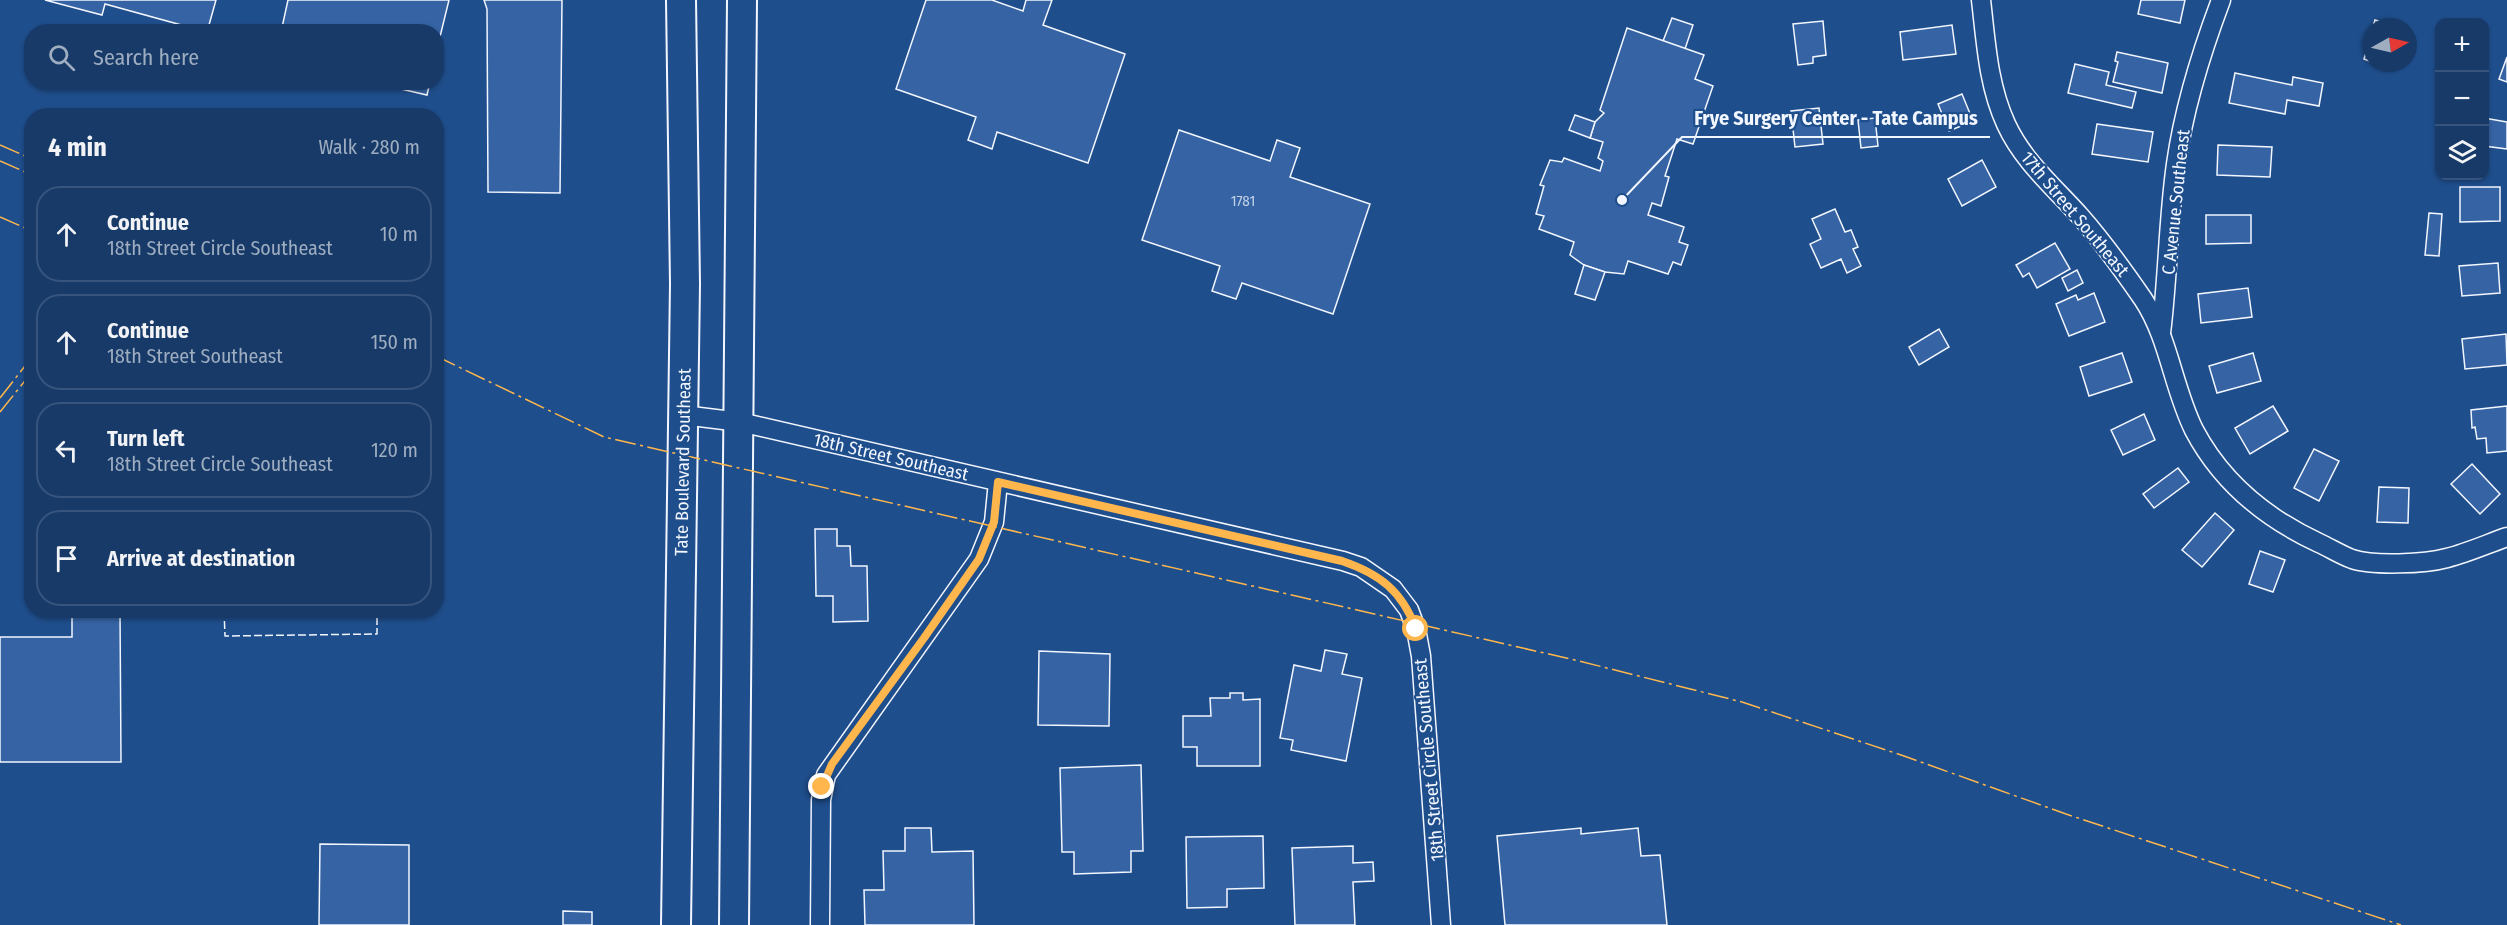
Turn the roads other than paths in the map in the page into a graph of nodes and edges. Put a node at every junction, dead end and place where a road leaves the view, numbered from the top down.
1 (681, 0) edge
2 (742, 0) edge
3 (1981, 0) edge
4 (2221, 0) edge
5 (2161, 337) junction
6 (683, 415) junction
7 (740, 422) junction
8 (998, 482) junction
9 (2507, 537) edge
10 (1402, 600) joint
11 (676, 925) edge
12 (734, 925) edge
13 (820, 925) edge
14 (1441, 925) edge

1 - 6 main road, Tate Boulevard Southeast
2 - 7 main road
3 - 5 street, 17th Street Southeast
4 - 5 street, C Avenue Southeast
5 - 9 street, 17th Street Southeast
6 - 7 street, 18th Street Southeast
6 - 11 main road, Tate Boulevard Southeast
7 - 8 street, 18th Street Southeast
7 - 12 main road
8 - 10 street, 18th Street Southeast
8 - 13 street
10 - 14 street, 18th Street Circle Southeast

